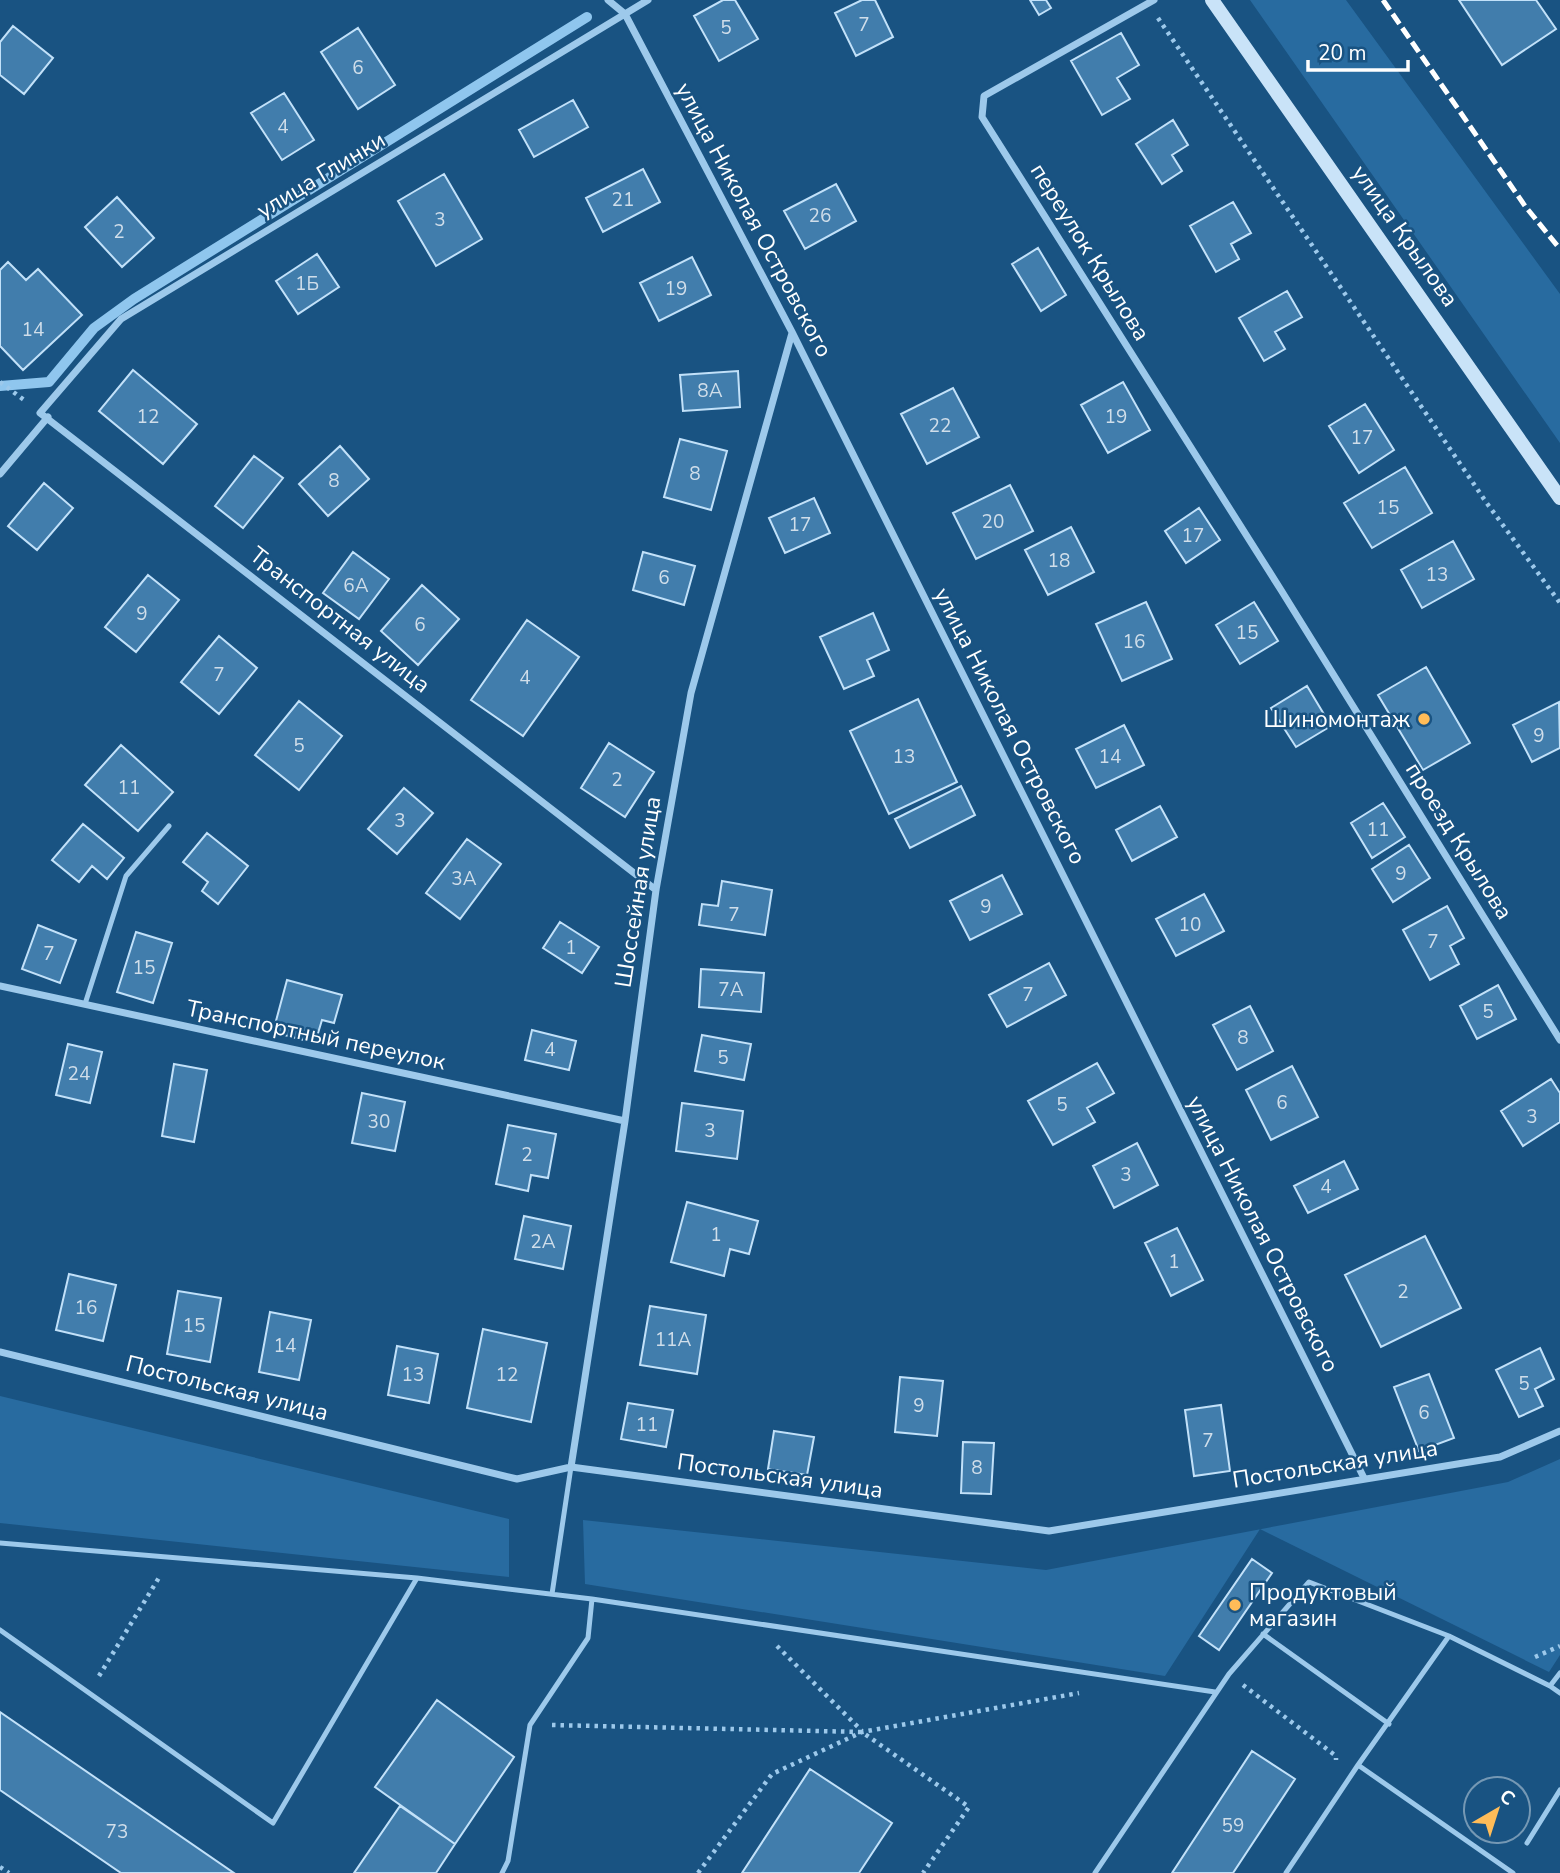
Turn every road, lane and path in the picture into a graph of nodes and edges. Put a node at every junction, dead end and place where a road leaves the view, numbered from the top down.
1 (608, 0) edge
2 (648, 0) edge
3 (1212, 0) edge
4 (1151, 1) edge
5 (625, 14) junction
6 (792, 332) junction
7 (0, 382) edge
8 (40, 412) junction
9 (48, 417) junction
10 (0, 474) edge
11 (1560, 498) edge
12 (1281, 590) joint
13 (1560, 603) edge
14 (169, 826) dead end
15 (656, 890) junction
16 (0, 986) edge
17 (85, 1004) junction
18 (1560, 1040) edge
19 (625, 1121) junction
20 (0, 1352) edge
21 (1560, 1431) edge
22 (570, 1467) junction
23 (1364, 1478) junction
24 (0, 1543) edge
25 (172, 1557) junction
26 (416, 1578) junction
27 (552, 1594) junction
28 (592, 1599) junction
29 (752, 1621) junction
30 (0, 1629) edge
31 (1264, 1634) junction
32 (1449, 1636) junction
33 (1560, 1673) edge
34 (1229, 1674) junction
35 (1550, 1686) junction
36 (89, 1692) junction
37 (1085, 1692) dead end
38 (1215, 1692) junction
39 (1560, 1693) edge
40 (1389, 1724) junction
41 (530, 1725) junction
42 (862, 1732) junction
43 (1359, 1765) junction
44 (1335, 1766) dead end
45 (1560, 1790) edge
46 (1532, 1835) edge
47 (0, 1867) edge
48 (9, 1873) edge
49 (502, 1873) edge
50 (698, 1873) edge
51 (923, 1873) edge
52 (1095, 1873) edge
53 (1286, 1873) edge
54 (1513, 1873) edge

1 - 5 street, улица Николая Островского
2 - 5 street, улица Глинки
3 - 11 main road, улица Крылова
4 - 12 street, переулок Крылова
4 - 13 path
5 - 6 street, улица Николая Островского
5 - 8 street, улица Глинки
6 - 15 street, Шоссейная улица
6 - 23 street, улица Николая Островского
7 - 8 path
8 - 9 street, Транспортная улица
9 - 10 street
9 - 15 street, Транспортная улица
12 - 18 street, проезд Крылова
14 - 17 lane
15 - 19 street, Шоссейная улица
16 - 17 street, Транспортный переулок
17 - 19 street, Транспортный переулок
19 - 22 street, Шоссейная улица
20 - 22 street, Постольская улица
21 - 23 street, Постольская улица
22 - 23 street, Постольская улица
22 - 27 lane
24 - 25 lane
25 - 26 lane
25 - 36 path
26 - 27 lane
26 - 36 lane
27 - 28 lane
28 - 29 lane
28 - 41 lane
29 - 38 lane
29 - 42 path
30 - 36 lane
31 - 32 lane
31 - 34 lane
31 - 40 lane
32 - 35 lane
32 - 40 lane
33 - 35 lane
34 - 38 lane
34 - 44 path
35 - 39 lane
37 - 42 path
38 - 52 lane
40 - 43 lane
41 - 42 path
41 - 49 lane
42 - 50 path
42 - 51 path
43 - 53 lane
43 - 54 lane
45 - 46 lane
47 - 48 path

